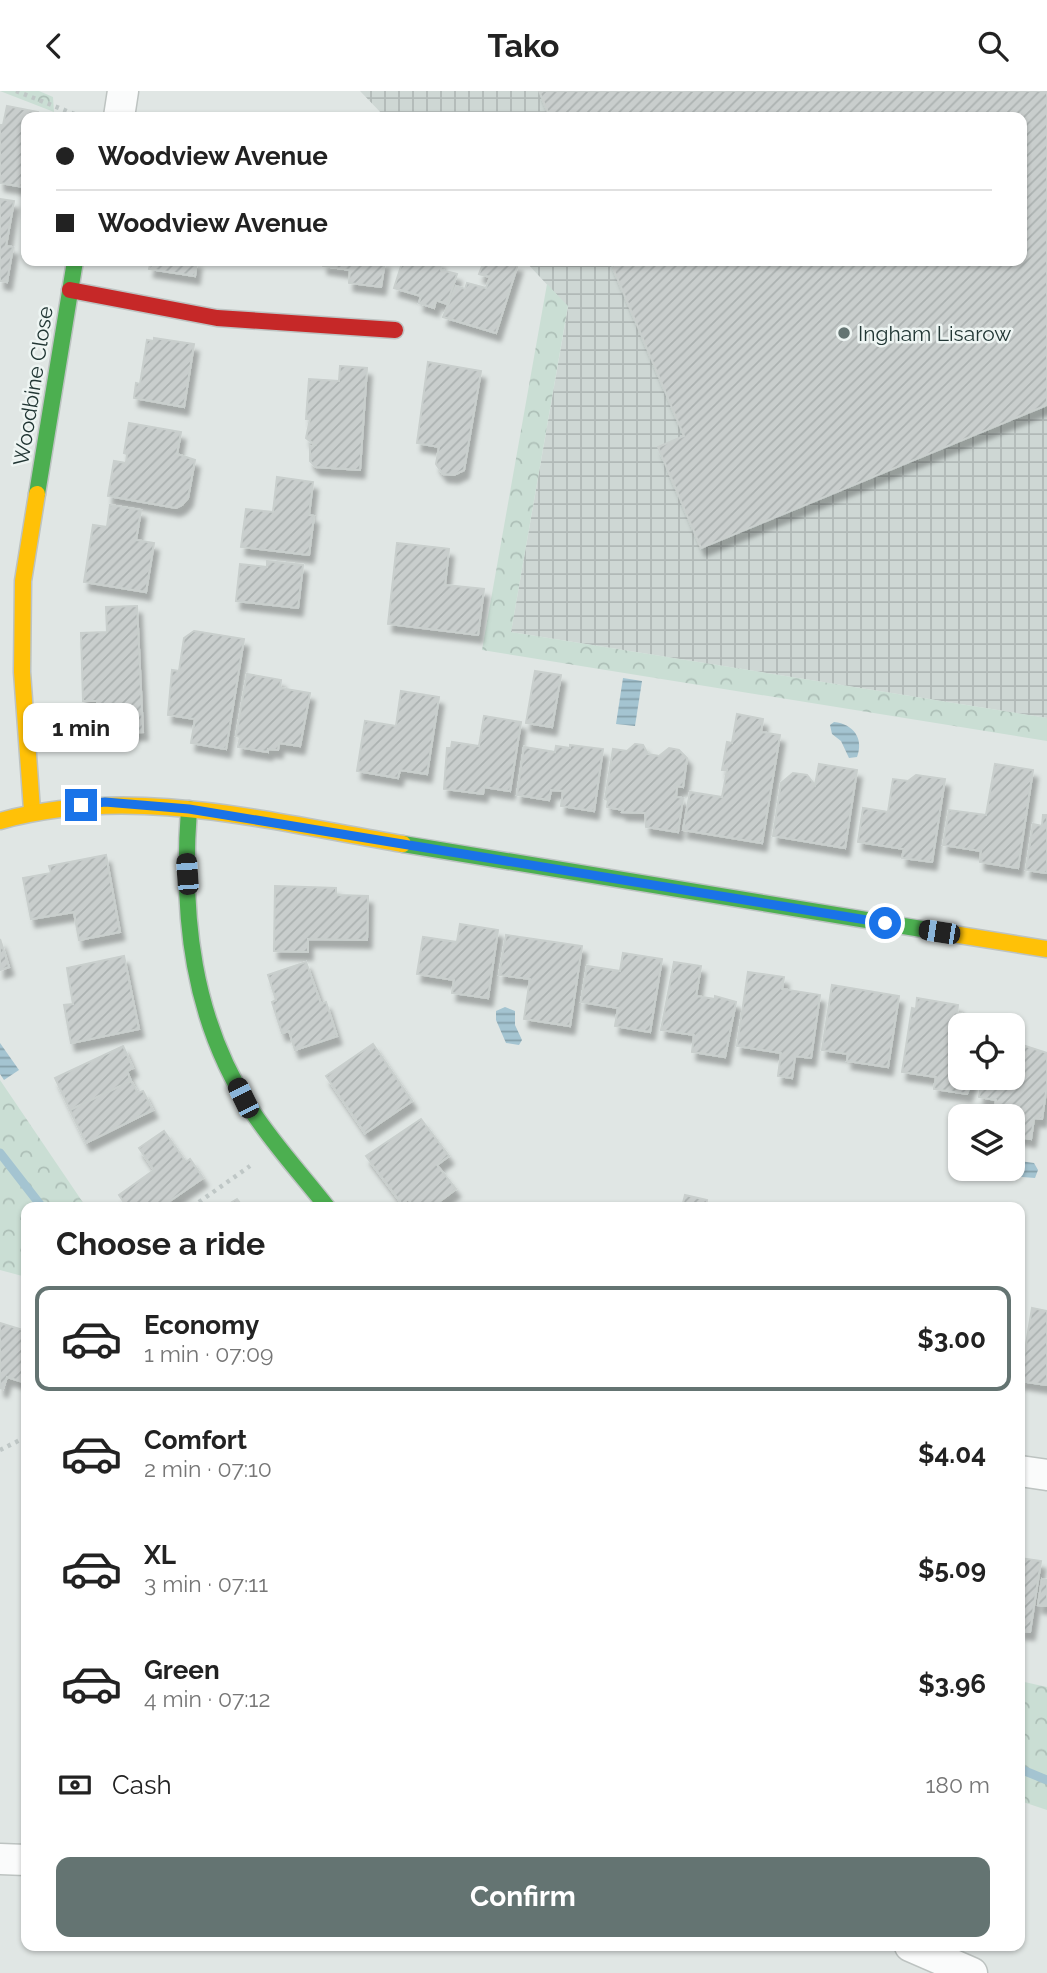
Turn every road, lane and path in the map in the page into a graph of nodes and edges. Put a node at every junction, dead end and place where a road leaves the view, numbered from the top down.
1 (16, 91) edge
2 (123, 91) edge
3 (69, 112) edge
4 (121, 112) edge
5 (74, 266) edge
6 (70, 290) junction
7 (395, 330) dead end
8 (189, 809) junction
9 (32, 810) junction
10 (0, 821) edge
11 (1047, 950) edge
12 (279, 1145) junction
13 (199, 1202) edge
14 (323, 1202) edge
15 (21, 1440) edge
16 (0, 1450) edge
17 (1025, 1472) edge
18 (1047, 1475) edge
19 (0, 1859) edge
20 (21, 1860) edge
21 (919, 1951) edge
22 (956, 1970) edge

1 - 3 path
2 - 4 street
5 - 6 street, Woodbine Close
6 - 7 street
6 - 9 street, Woodbine Close
8 - 9 street
8 - 11 street
8 - 12 street
9 - 10 street
12 - 13 path
12 - 14 street
15 - 16 path
17 - 18 street
19 - 20 street
21 - 22 street

